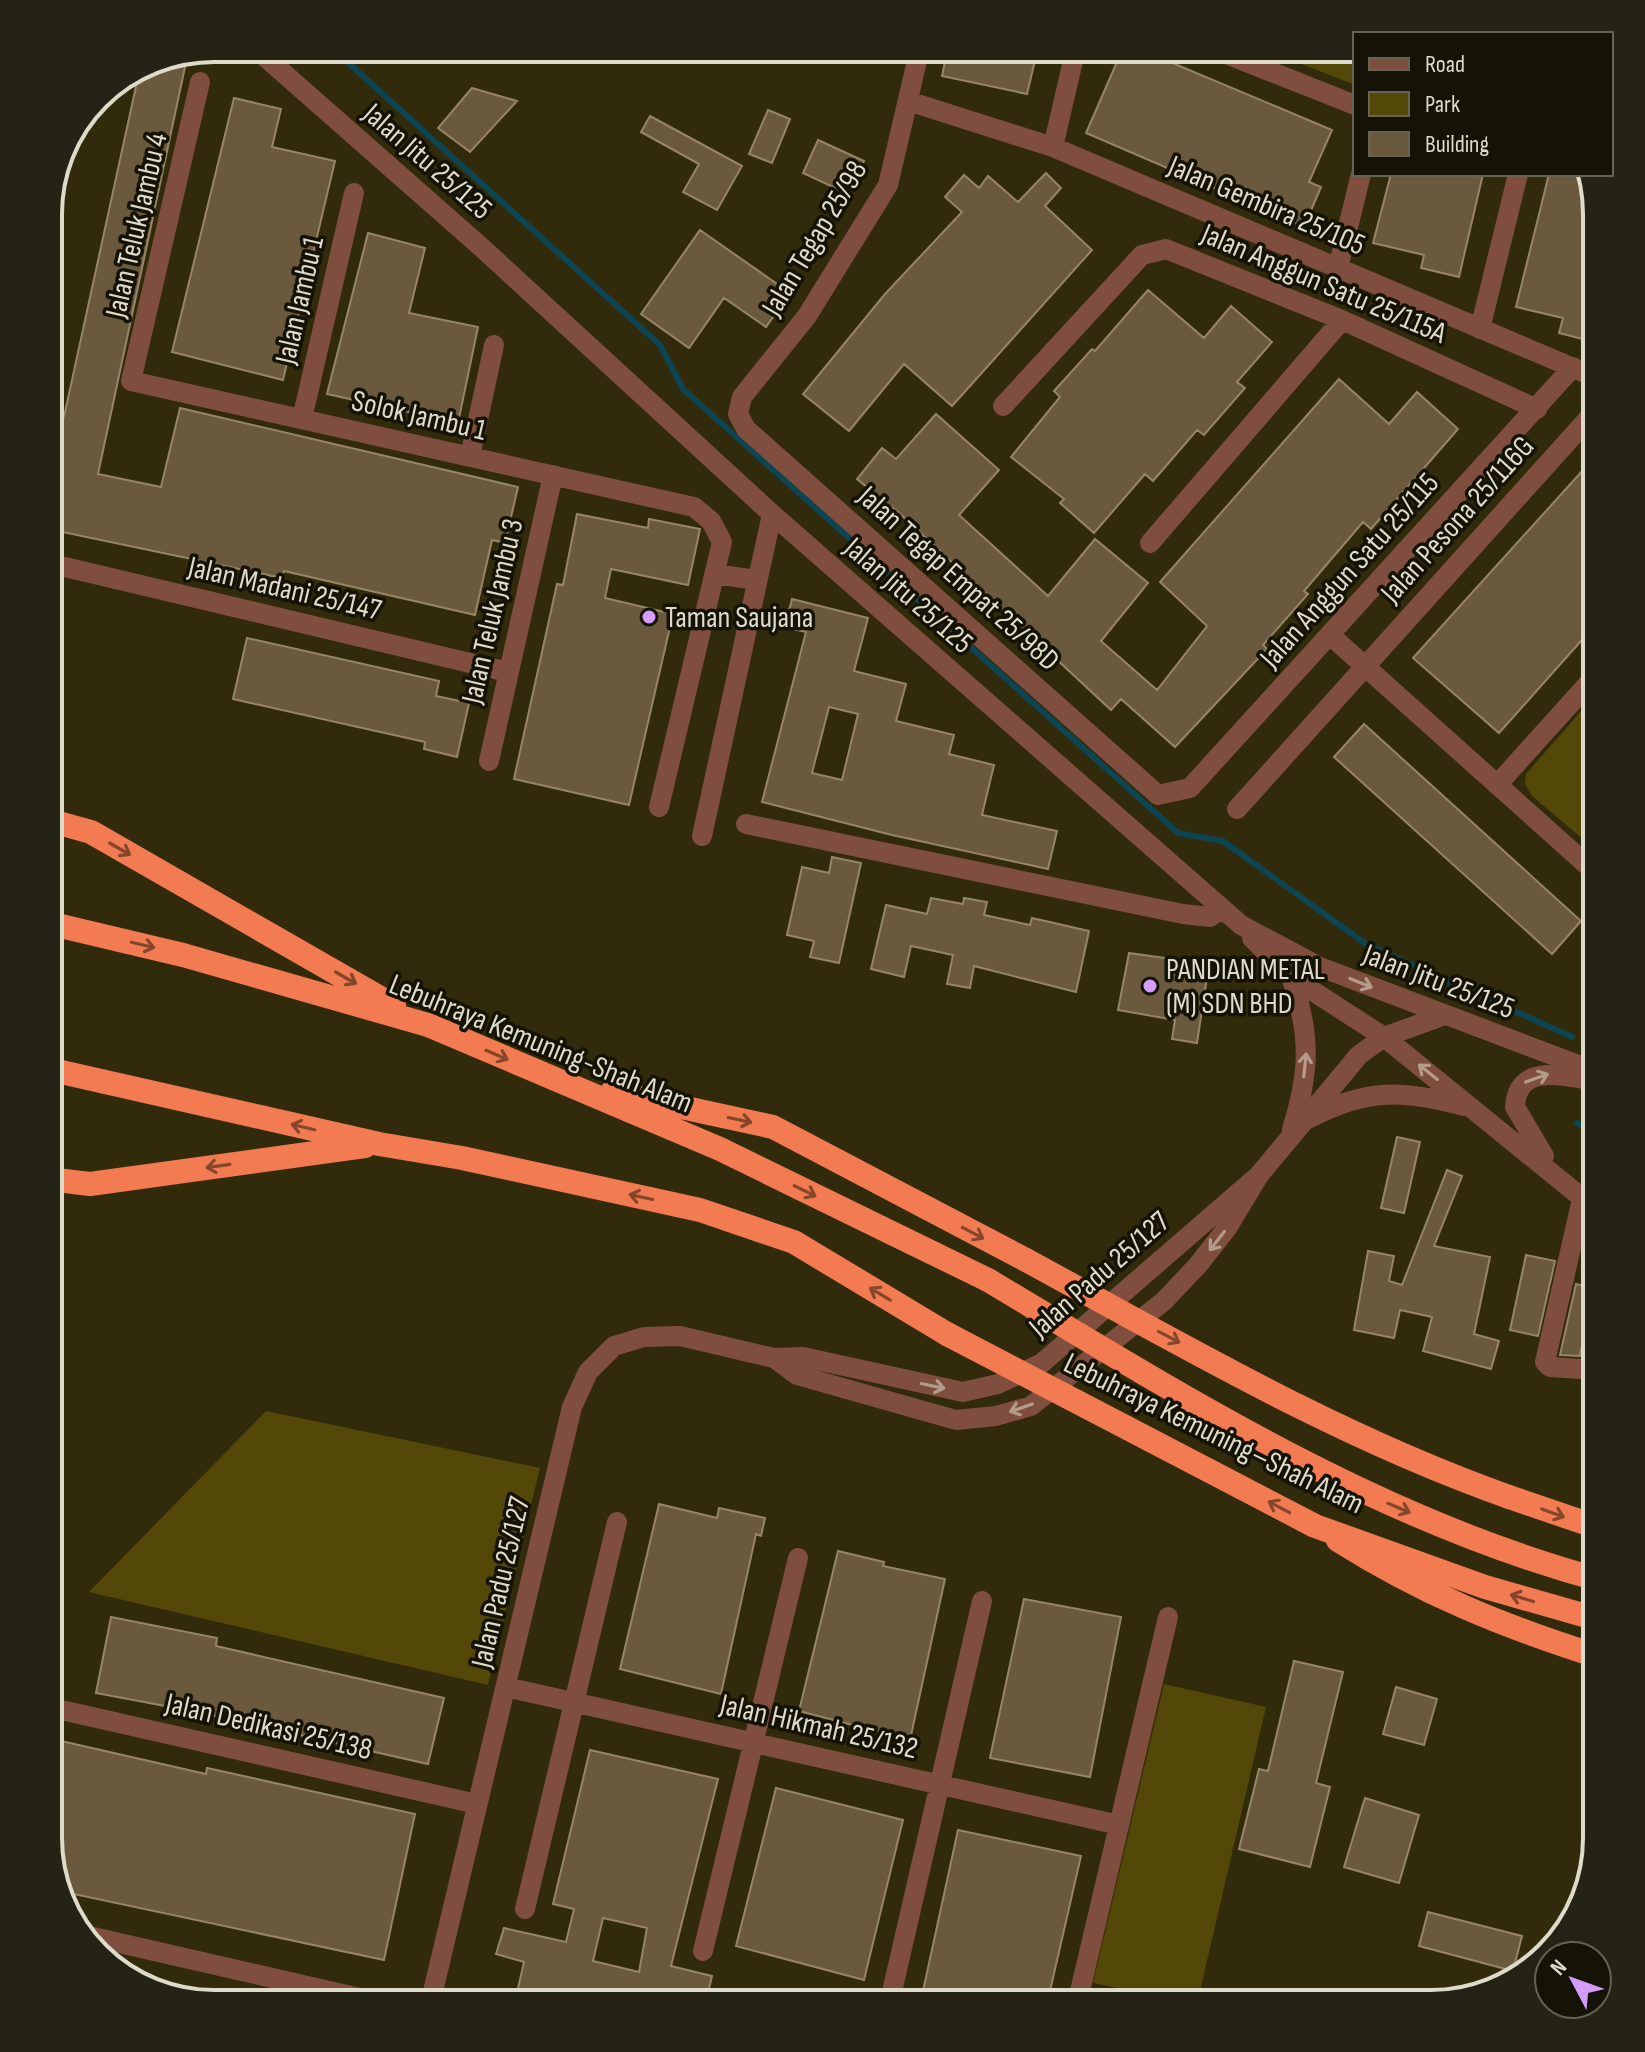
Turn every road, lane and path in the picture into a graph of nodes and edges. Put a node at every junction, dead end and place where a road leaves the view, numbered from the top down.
1 (271, 62) edge
2 (917, 62) edge
3 (1073, 62) edge
4 (1246, 62) edge
5 (200, 82) dead end
6 (908, 101) junction
7 (1353, 104) edge
8 (1053, 147) junction
9 (1361, 176) edge
10 (1518, 176) edge
11 (354, 193) dead end
12 (1338, 268) junction
13 (1342, 320) junction
14 (1480, 329) junction
15 (494, 345) dead end
16 (1573, 367) junction
17 (1583, 372) edge
18 (131, 381) joint
19 (742, 397) joint
20 (1003, 406) dead end
21 (1537, 409) junction
22 (302, 419) junction
23 (1583, 424) edge
24 (470, 457) junction
25 (553, 475) junction
26 (772, 514) junction
27 (1150, 543) dead end
28 (62, 566) edge
29 (715, 574) junction
30 (756, 580) junction
31 (1330, 635) junction
32 (1365, 666) junction
33 (508, 672) junction
34 (1583, 690) edge
35 (489, 761) dead end
36 (1497, 785) junction
37 (1158, 795) joint
38 (659, 807) dead end
39 (1237, 809) dead end
40 (62, 824) edge
41 (746, 824) dead end
42 (702, 836) dead end
43 (1583, 862) edge
44 (1222, 908) junction
45 (1241, 925) junction
46 (62, 926) edge
47 (1291, 977) junction
48 (1442, 1016) junction
49 (428, 1025) junction
50 (1384, 1037) junction
51 (1583, 1067) edge
52 (62, 1072) edge
53 (555, 1079) junction
54 (1583, 1079) edge
55 (1472, 1108) junction
56 (1303, 1122) junction
57 (1288, 1140) junction
58 (379, 1144) junction
59 (1259, 1175) junction
60 (62, 1181) edge
61 (1565, 1185) junction
62 (1583, 1199) edge
63 (1583, 1229) edge
64 (988, 1280) joint
65 (774, 1358) junction
66 (1583, 1369) edge
67 (617, 1522) dead end
68 (1583, 1522) edge
69 (1315, 1526) junction
70 (798, 1558) dead end
71 (1583, 1575) edge
72 (982, 1601) dead end
73 (1583, 1615) edge
74 (1168, 1617) dead end
75 (1583, 1651) edge
76 (506, 1687) junction
77 (574, 1702) junction
78 (62, 1710) edge
79 (752, 1742) junction
80 (940, 1784) junction
81 (477, 1804) junction
82 (1119, 1825) junction
83 (525, 1909) dead end
84 (101, 1939) edge
85 (703, 1951) dead end
86 (325, 1990) edge
87 (433, 1990) edge
88 (892, 1990) edge
89 (1080, 1990) edge

1 - 26 street, Jalan Jitu 25/125
2 - 6 street, Jalan Tegap 25/98
3 - 8 street
4 - 7 street
5 - 18 street, Jalan Teluk Jambu 4
6 - 8 street, Jalan Gembira 25/105
6 - 19 street, Jalan Tegap 25/98
8 - 12 street, Jalan Gembira 25/105
9 - 12 street
10 - 14 street
11 - 22 street, Jalan Jambu 1
12 - 14 street, Jalan Gembira 25/105
13 - 20 street, Jalan Anggun Satu 25/115A
13 - 21 street, Jalan Anggun Satu 25/115A
13 - 27 street
14 - 16 street, Jalan Gembira 25/105
15 - 24 street
16 - 17 street, Jalan Gembira 25/105
16 - 21 street, Jalan Anggun Satu 25/115
18 - 22 street, Solok Jambu 1
19 - 37 street, Jalan Tegap Empat 25/98D
21 - 31 street, Jalan Anggun Satu 25/115
22 - 24 street, Solok Jambu 1
23 - 32 street, Jalan Pesona 25/116G
24 - 25 street, Solok Jambu 1
25 - 29 street, Solok Jambu 1
25 - 33 street, Jalan Teluk Jambu 3
26 - 30 street
26 - 44 street, Jalan Jitu 25/125
28 - 33 street, Jalan Madani 25/147
29 - 30 street
29 - 38 street
30 - 42 street
31 - 32 street
31 - 37 street, Jalan Anggun Satu 25/115
32 - 36 street
32 - 39 street
33 - 35 street, Jalan Teluk Jambu 3
34 - 36 street
36 - 43 street
40 -> 49 highway
41 - 44 street
44 - 45 street, Jalan Jitu 25/125
45 - 47 street
45 -> 48 street, Jalan Jitu 25/125
46 -> 49 highway, Lebuhraya Kemuning-Shah Alam
47 - 50 street
57 -> 47 street
48 - 50 street, Jalan Padu 25/127
48 - 51 street, Jalan Jitu 25/125
49 -> 53 highway, Lebuhraya Kemuning-Shah Alam
55 -> 50 street
50 - 56 street, Jalan Padu 25/127
58 -> 52 highway
53 -> 64 highway, Lebuhraya Kemuning-Shah Alam
53 -> 68 highway, bridge
61 -> 54 street
55 - 56 street
55 - 61 street
56 - 57 street, Jalan Padu 25/127
57 - 59 street, Jalan Padu 25/127
58 -> 60 highway
69 -> 58 highway, Lebuhraya Kemuning–Shah Alam, bridge
65 -> 59 street, Jalan Padu 25/127
59 -> 65 street, Jalan Padu 25/127
61 - 62 street
63 - 66 street
64 -> 71 highway, Lebuhraya Kemuning–Shah Alam, bridge
65 - 76 street, Jalan Padu 25/127
67 - 77 street
73 -> 69 highway, Lebuhraya Kemuning–Shah Alam, bridge
69 - 75 highway, bridge
70 - 79 street
72 - 80 street
74 - 82 street
76 - 77 street, Jalan Hikmah 25/132
76 - 81 street, Jalan Padu 25/127
77 - 79 street, Jalan Hikmah 25/132
77 - 83 street
78 - 81 street, Jalan Dedikasi 25/138
79 - 80 street, Jalan Hikmah 25/132
79 - 85 street
80 - 82 street, Jalan Hikmah 25/132
80 - 88 street
81 - 87 street, Jalan Padu 25/127
82 - 89 street
84 - 86 street

